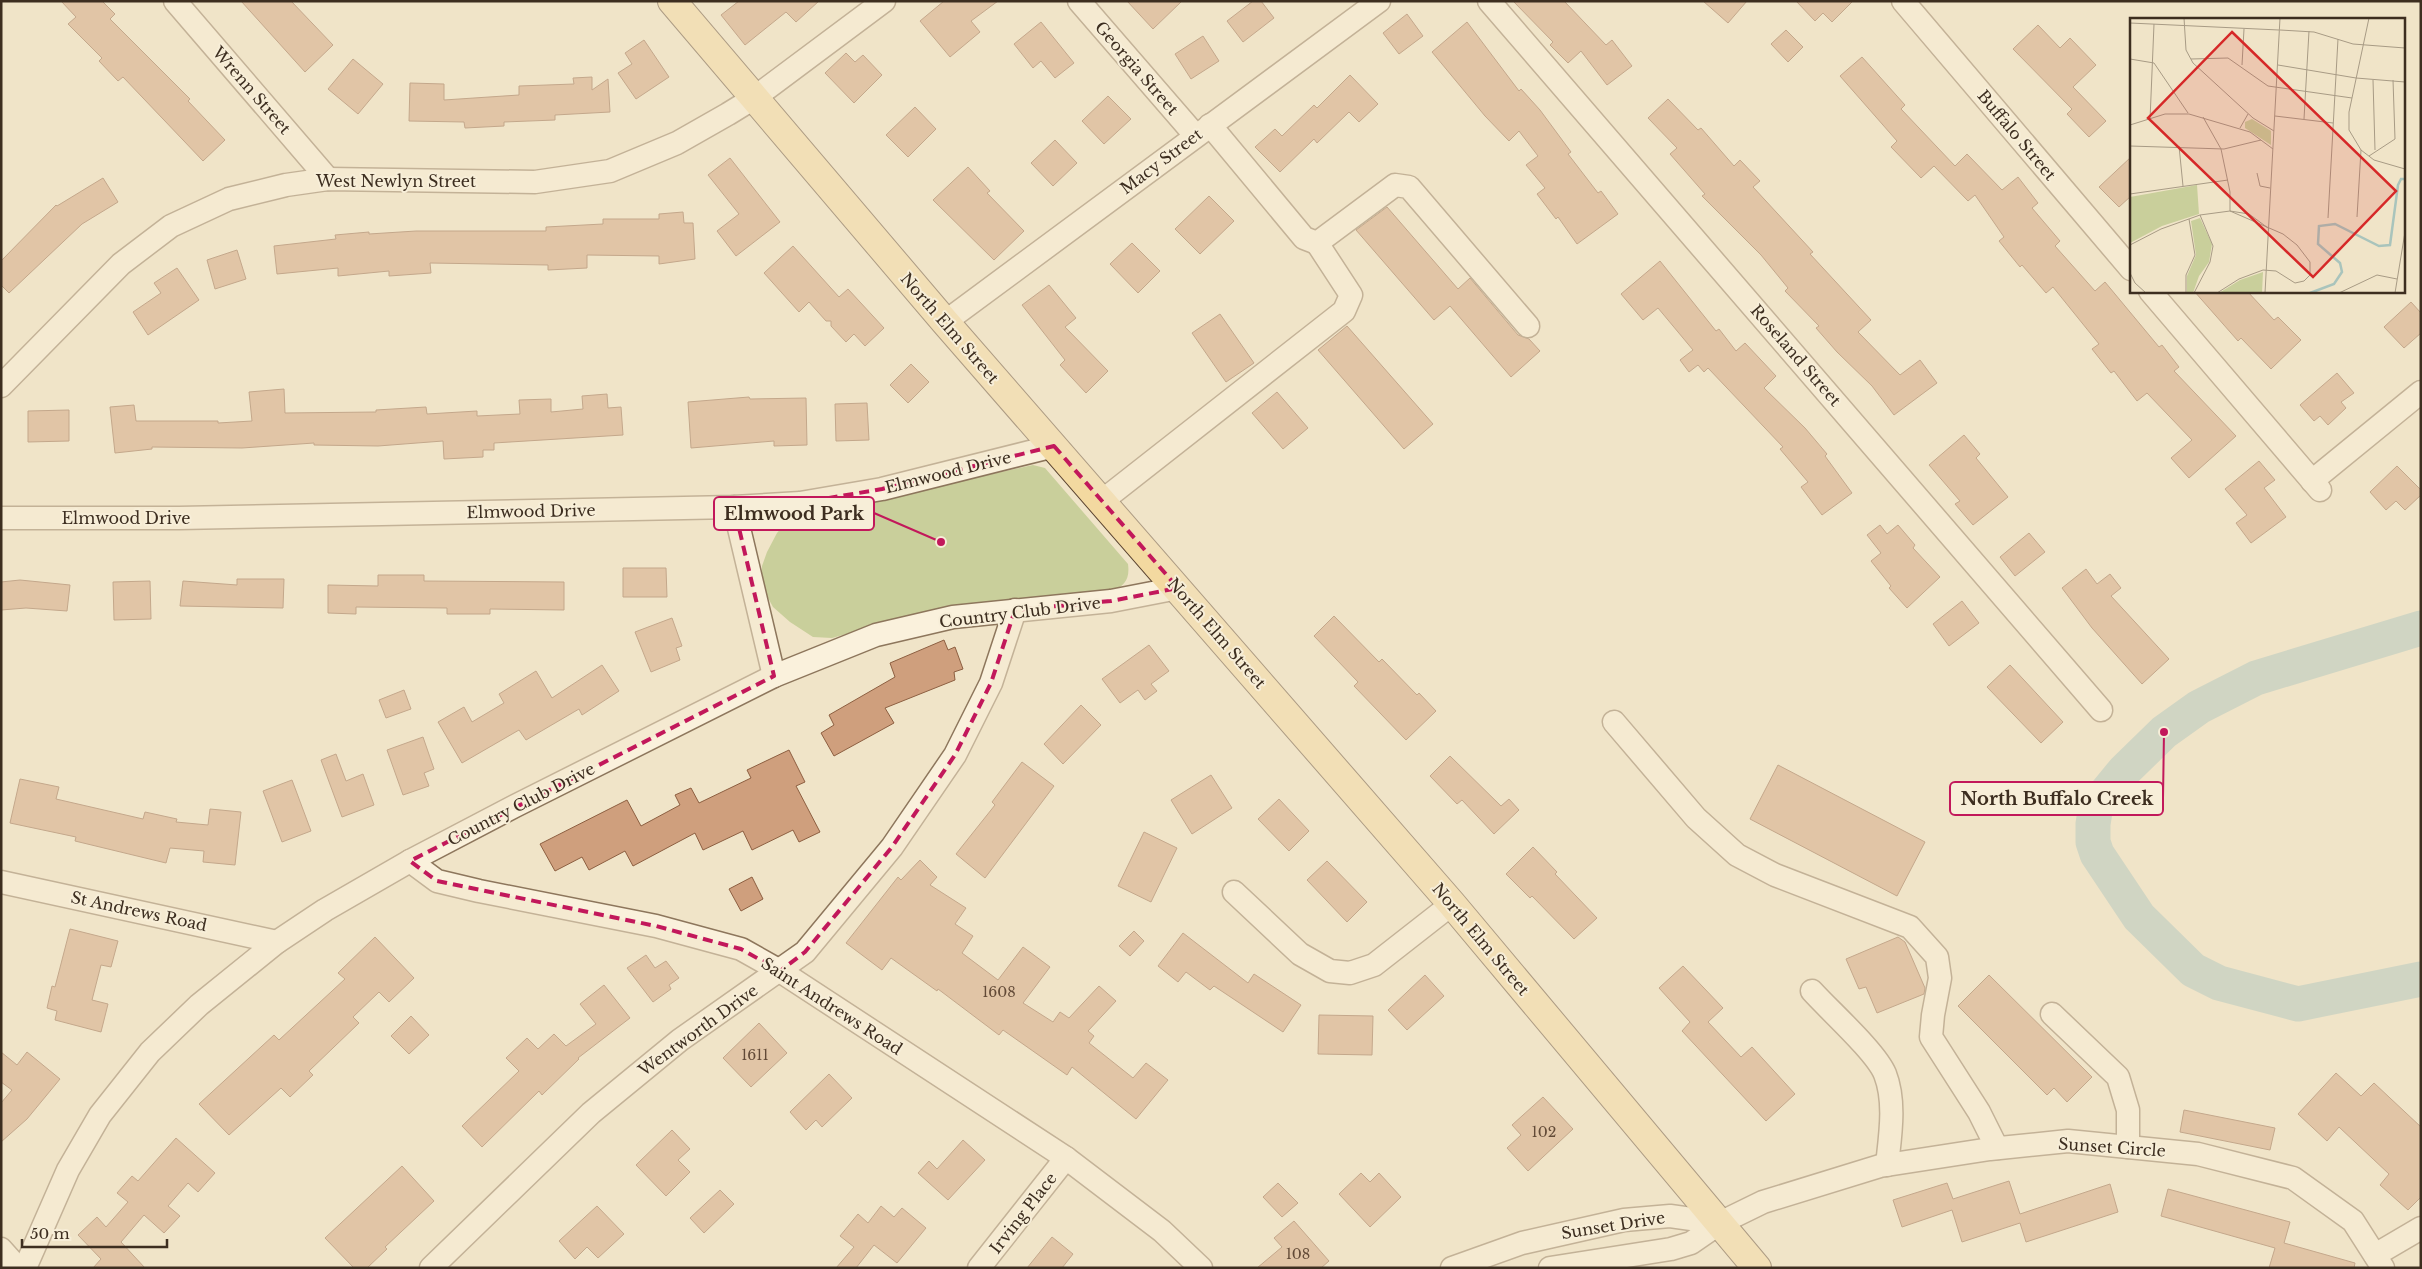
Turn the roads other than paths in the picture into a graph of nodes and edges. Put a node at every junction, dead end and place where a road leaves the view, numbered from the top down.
1 (175, 1) edge
2 (672, 1) edge
3 (884, 1) edge
4 (1078, 1) edge
5 (1379, 1) edge
6 (1489, 1) edge
7 (1903, 1) edge
8 (754, 98) junction
9 (1202, 130) junction
10 (328, 179) junction
11 (1317, 243) junction
12 (2130, 268) edge
13 (2151, 292) edge
14 (945, 322) junction
15 (1528, 326) dead end
16 (1, 386) edge
17 (2421, 392) edge
18 (1054, 446) junction
19 (1102, 501) junction
20 (734, 507) junction
21 (1, 518) edge
22 (1178, 588) junction
23 (1014, 610) junction
24 (774, 676) junction
25 (2101, 710) dead end
26 (1614, 722) dead end
27 (410, 861) junction
28 (1, 882) edge
29 (1234, 892) dead end
30 (1452, 904) junction
31 (277, 942) junction
32 (780, 971) junction
33 (1812, 991) dead end
34 (2052, 1014) dead end
35 (2128, 1147) junction
36 (1997, 1148) junction
37 (1066, 1158) junction
38 (1887, 1165) junction
39 (1720, 1223) junction
40 (2421, 1228) edge
41 (1, 1249) edge
42 (2379, 1261) edge
43 (443, 1264) edge
44 (18, 1268) edge
45 (26, 1268) edge
46 (979, 1268) edge
47 (1201, 1268) edge
48 (1452, 1268) edge
49 (1550, 1268) edge
50 (1757, 1268) edge

1 - 10 street, Wrenn Street
2 - 8 main road, North Elm Street
3 - 8 street, West Newlyn Street
4 - 9 street, Georgia Street
5 - 9 street, Macy Street
6 - 25 street, Roseland Street
7 - 12 street, Buffalo Street
8 - 10 street, West Newlyn Street
8 - 14 main road, North Elm Street
9 - 11 street, Georgia Street
9 - 14 street, Macy Street
10 - 16 street, West Newlyn Street
11 - 15 street
11 - 19 street
13 - 17 street
14 - 18 main road, North Elm Street
18 - 19 main road, North Elm Street
18 - 20 street, Elmwood Drive
19 - 22 main road, North Elm Street
20 - 21 street, Elmwood Drive
20 - 24 street
22 - 23 street, Country Club Drive
22 - 30 main road, North Elm Street
23 - 24 street, Country Club Drive
23 - 32 street, Wentworth Drive
24 - 27 street, Country Club Drive
26 - 36 street
27 - 31 street, Country Club Drive
27 - 32 street, Saint Andrews Road
28 - 31 street, St Andrews Road
29 - 30 street
30 - 39 main road, North Elm Street
31 - 45 street, Country Club Drive
32 - 37 street, Saint Andrews Road
32 - 43 street, Wentworth Drive
33 - 38 street
34 - 35 street
35 - 36 street, Sunset Circle
35 - 42 street, Sunset Circle
36 - 38 street, Sunset Circle
37 - 46 street, Irving Place
37 - 47 street, Saint Andrews Road
38 - 39 street, Sunset Circle
39 - 48 street, Sunset Drive
39 - 49 street, Sunset Drive
39 - 50 main road, North Elm Street
40 - 42 street
41 - 44 street

